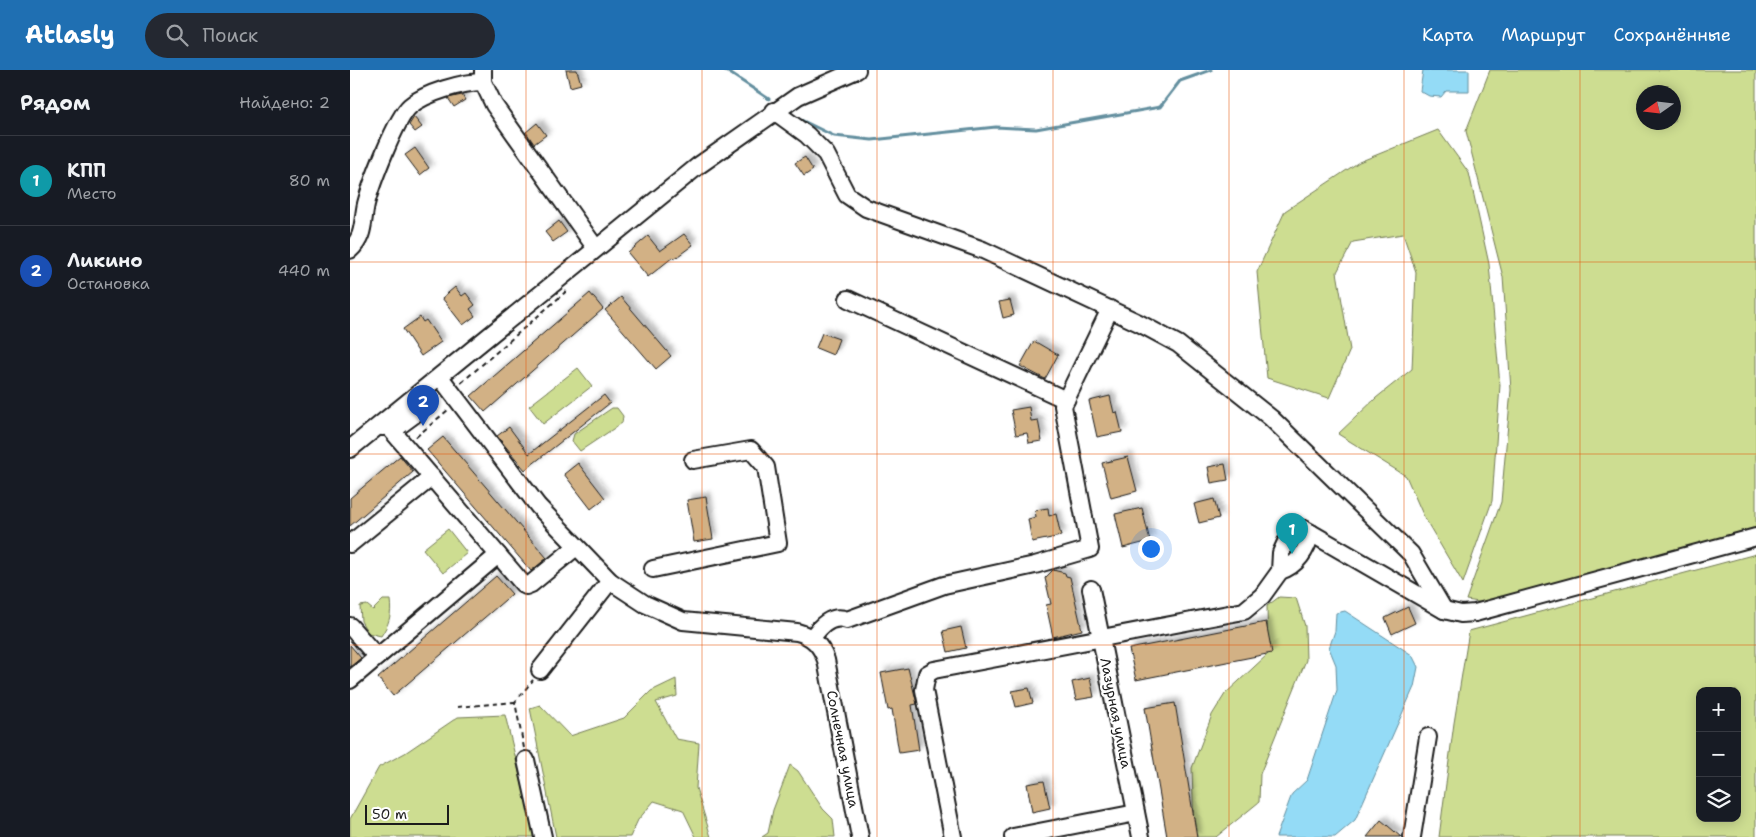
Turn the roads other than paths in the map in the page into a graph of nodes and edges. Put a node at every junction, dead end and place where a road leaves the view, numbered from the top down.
1 (857, 70) edge
2 (483, 76) edge
3 (774, 111) junction
4 (595, 247) junction
5 (350, 250) edge
6 (848, 300) dead end
7 (1110, 309) junction
8 (440, 377) junction
9 (1066, 400) junction
10 (381, 428) junction
11 (350, 449) edge
12 (694, 460) dead end
13 (432, 477) junction
14 (1756, 537) edge
15 (350, 544) edge
16 (576, 547) junction
17 (498, 555) junction
18 (653, 569) dead end
19 (610, 581) junction
20 (1091, 589) dead end
21 (1444, 610) junction
22 (350, 626) edge
23 (812, 638) junction
24 (1102, 640) junction
25 (377, 657) junction
26 (540, 670) road end
27 (350, 680) edge
28 (1428, 737) dead end
29 (526, 760) road end
30 (1136, 812) junction
31 (543, 837) edge
32 (860, 837) edge
33 (952, 837) edge
34 (1013, 837) edge
35 (1141, 837) edge
36 (1412, 837) edge

1 - 3 street
2 - 4 street
2 - 5 street
3 - 4 street
3 - 7 street
4 - 8 street
6 - 9 street
7 - 9 street
7 - 21 street
8 - 10 street
8 - 16 street
9 - 23 street
10 - 11 street
10 - 13 street
12 - 18 street
13 - 15 street
13 - 17 street
14 - 21 street
16 - 17 street
16 - 19 street
17 - 25 street
19 - 23 street
19 - 26 street
20 - 24 street, Лазурная улица
21 - 24 street
22 - 25 street
23 - 32 street, Солнечная улица
24 - 30 street, Лазурная улица
24 - 33 street
25 - 27 street
28 - 36 street
29 - 31 street
30 - 34 street
30 - 35 street, Лазурная улица

